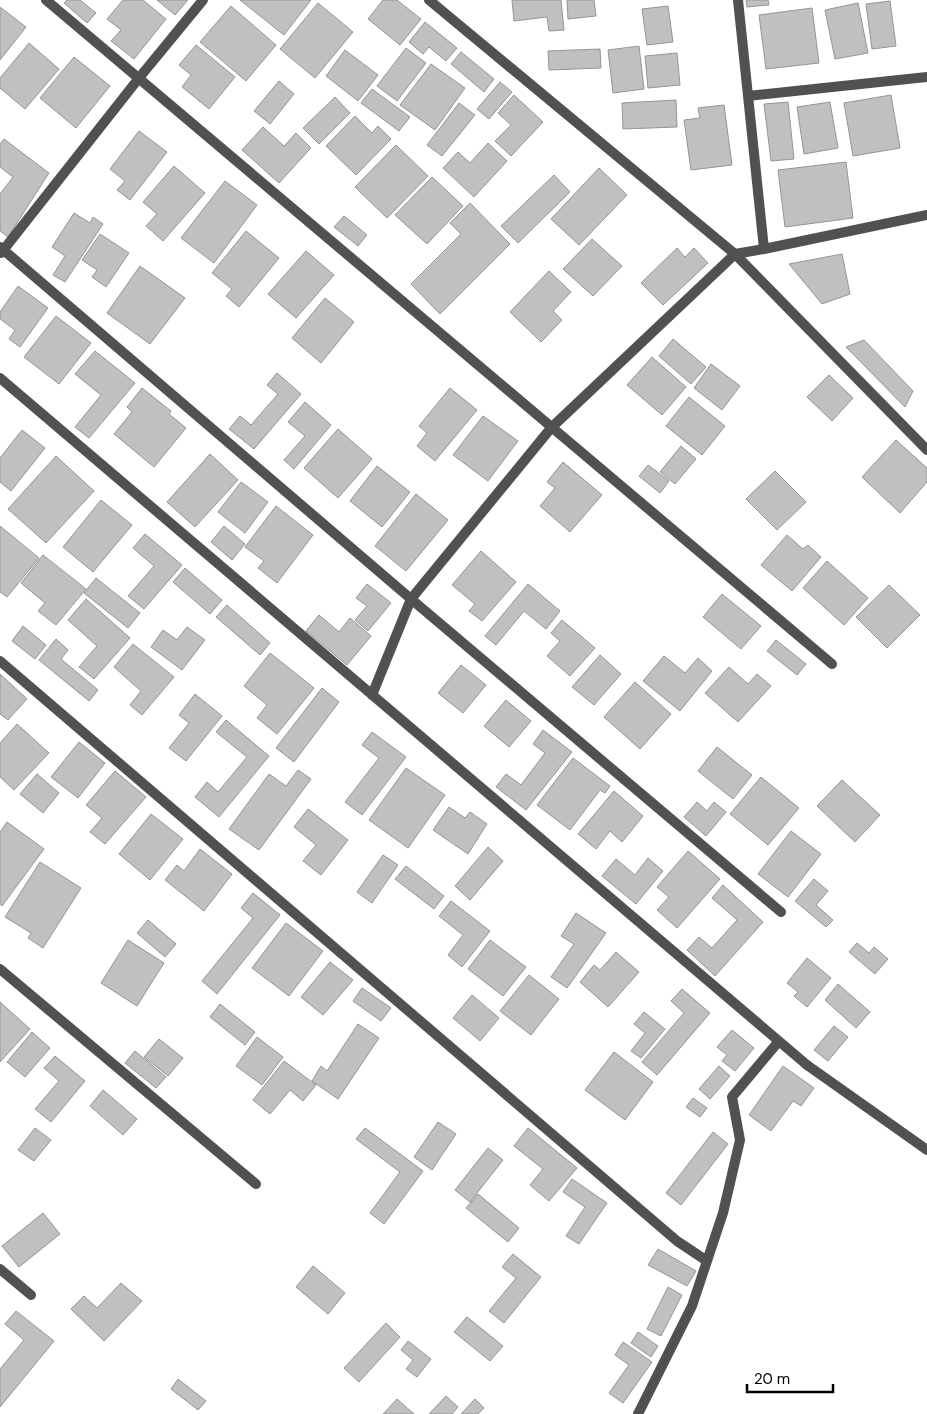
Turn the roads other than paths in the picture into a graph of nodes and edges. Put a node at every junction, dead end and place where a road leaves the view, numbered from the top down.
1 (46, 0) edge
2 (203, 0) edge
3 (429, 0) edge
4 (738, 0) edge
5 (927, 76) edge
6 (140, 78) junction
7 (748, 96) junction
8 (927, 215) edge
9 (764, 249) junction
10 (1, 250) edge
11 (734, 254) junction
12 (0, 378) edge
13 (551, 428) junction
14 (927, 450) edge
15 (411, 599) junction
16 (0, 661) edge
17 (832, 664) dead end
18 (372, 695) junction
19 (781, 912) dead end
20 (0, 969) edge
21 (780, 1041) junction
22 (927, 1150) edge
23 (256, 1184) dead end
24 (707, 1261) junction
25 (0, 1269) edge
26 (31, 1295) dead end
27 (638, 1414) edge

1 - 6 street
2 - 6 street
3 - 11 street
4 - 7 street
5 - 7 street
6 - 10 street
6 - 13 street
7 - 9 street
8 - 9 street
9 - 11 street
10 - 15 street
11 - 13 street
11 - 14 street
12 - 18 street
13 - 15 street
13 - 17 street
15 - 18 street
15 - 19 street
16 - 24 street
18 - 21 street
20 - 23 street
21 - 22 street
21 - 24 street
24 - 27 street
25 - 26 street

